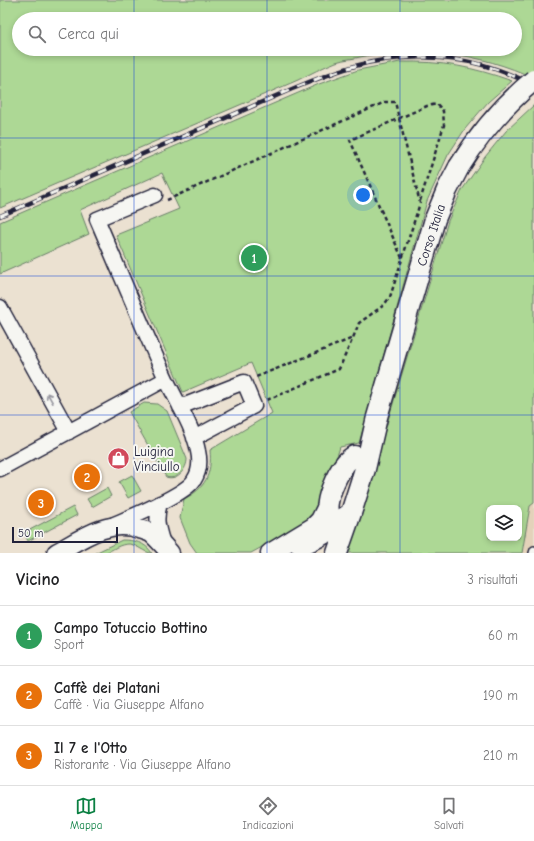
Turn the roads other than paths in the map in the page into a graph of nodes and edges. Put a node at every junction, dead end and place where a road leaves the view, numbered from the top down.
1 (534, 80) edge
2 (155, 195) road end
3 (0, 307) edge
4 (166, 379) junction
5 (180, 407) junction
6 (69, 432) junction
7 (194, 438) junction
8 (0, 469) edge
9 (160, 503) junction
10 (337, 517) junction
11 (108, 527) junction
12 (167, 549) edge
13 (534, 550) edge
14 (56, 553) edge
15 (270, 553) edge
16 (293, 553) edge
17 (333, 553) edge
18 (338, 553) edge
19 (534, 553) edge

1 - 10 main road, Corso Italia, bridge
2 - 4 street
6 -> 3 street
4 - 5 street
4 - 6 street
5 - 7 street
5 - 7 street
6 - 8 street
7 - 9 street
9 - 11 street
9 - 12 street
10 - 15 street
10 - 16 street
10 - 17 main road
10 - 18 main road, Corso Italia
11 - 12 street
11 - 14 street
13 - 19 lane

